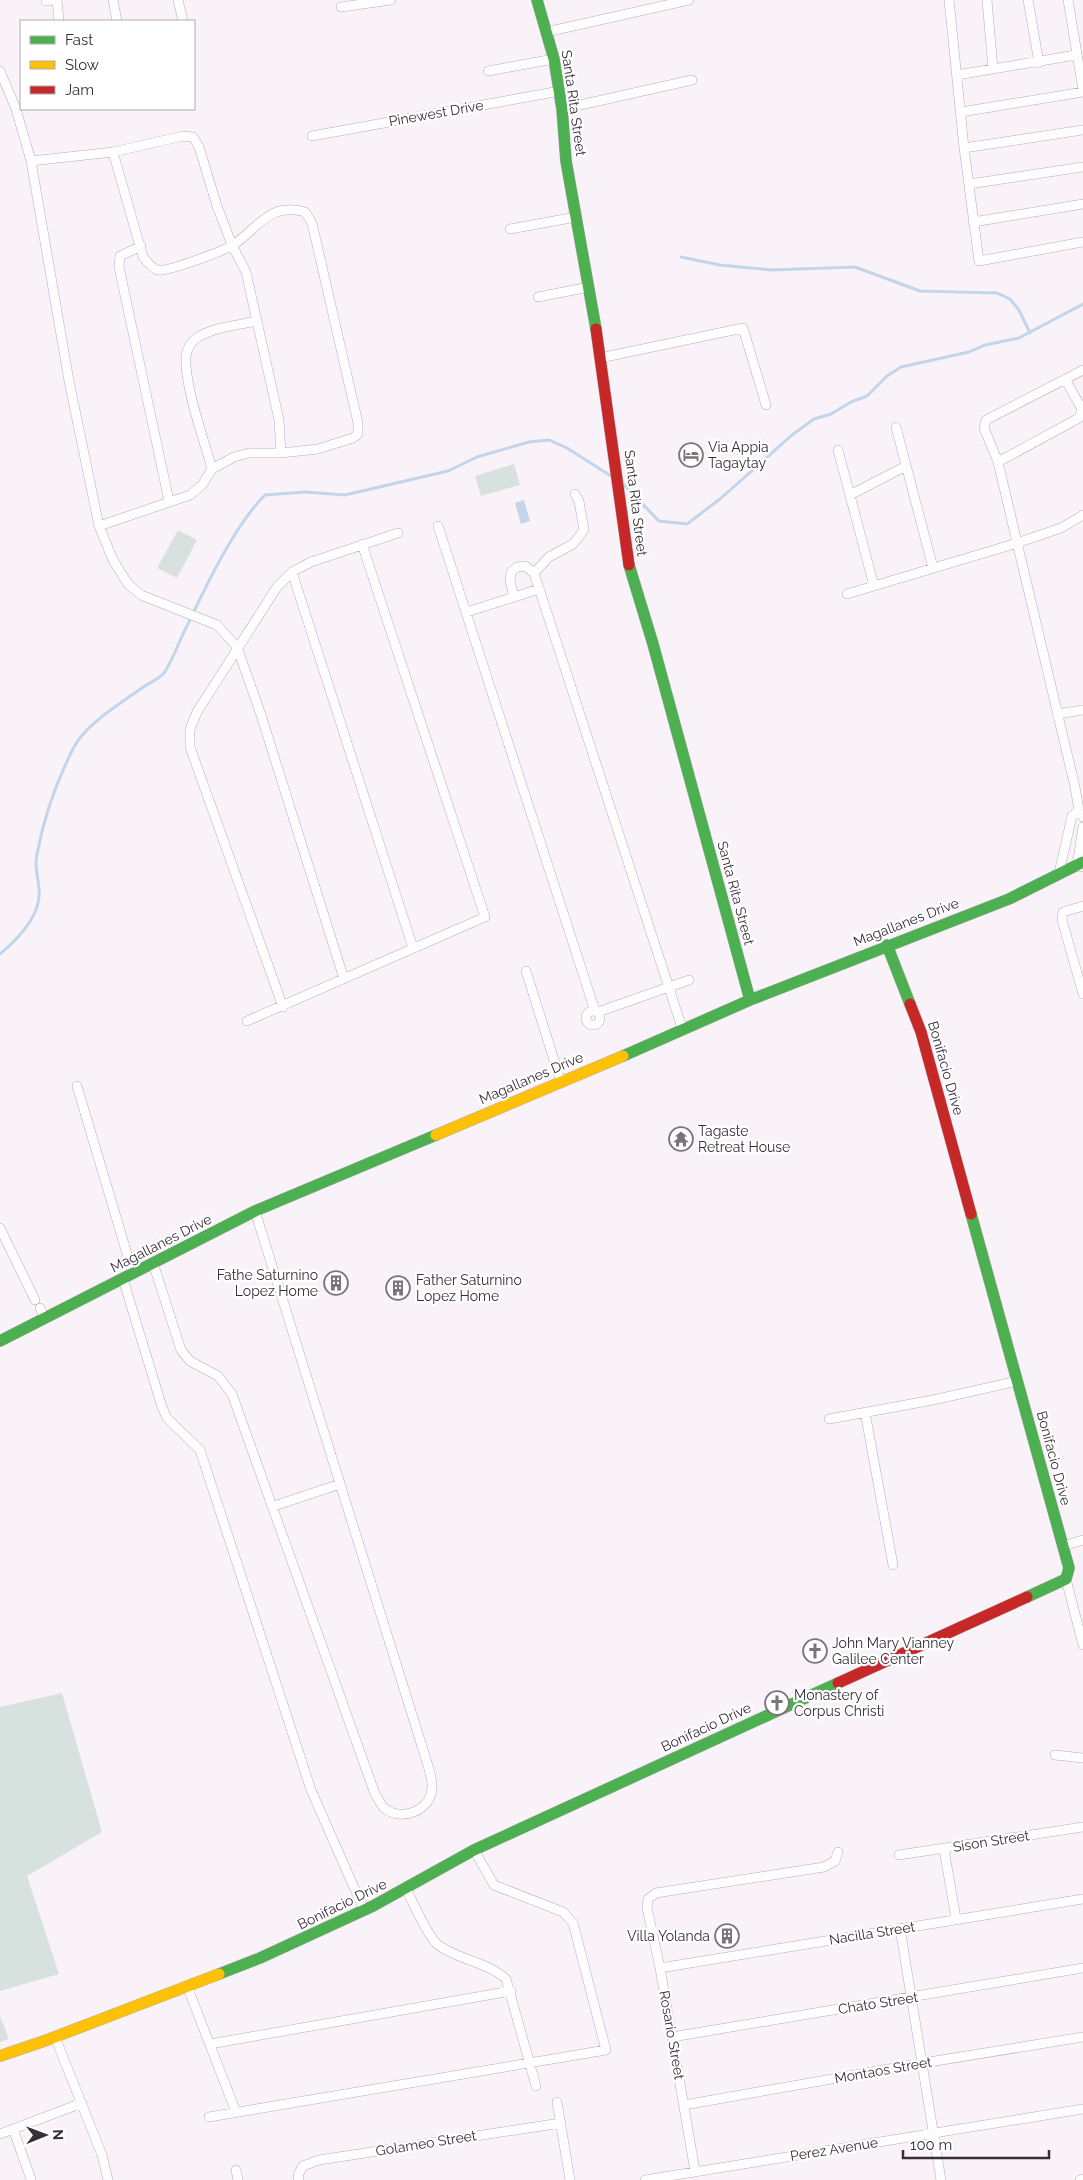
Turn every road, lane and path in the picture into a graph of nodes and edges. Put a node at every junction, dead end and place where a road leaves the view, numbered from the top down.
1 (52, 0) edge
2 (56, 0) edge
3 (113, 0) edge
4 (178, 0) edge
5 (391, 0) edge
6 (537, 0) edge
7 (689, 0) edge
8 (949, 0) edge
9 (987, 0) edge
10 (1028, 0) edge
11 (1068, 0) edge
12 (46, 1) edge
13 (341, 7) dead end
14 (59, 20) edge
15 (117, 20) edge
16 (183, 20) edge
17 (546, 32) junction
18 (1076, 55) junction
19 (554, 58) junction
20 (1039, 62) junction
21 (993, 70) junction
22 (488, 71) dead end
23 (0, 72) edge
24 (956, 75) junction
25 (692, 80) dead end
26 (560, 91) junction
27 (1083, 91) edge
28 (562, 109) junction
29 (961, 112) junction
30 (1083, 130) edge
31 (312, 136) dead end
32 (964, 148) junction
33 (113, 152) junction
34 (31, 160) junction
35 (1083, 166) edge
36 (969, 184) junction
37 (1083, 204) edge
38 (576, 217) junction
39 (973, 222) junction
40 (510, 229) dead end
41 (1083, 242) edge
42 (232, 245) junction
43 (141, 246) junction
44 (589, 287) junction
45 (538, 297) dead end
46 (257, 321) junction
47 (600, 358) junction
48 (1083, 370) edge
49 (1065, 379) junction
50 (766, 405) dead end
51 (896, 427) dead end
52 (838, 450) dead end
53 (281, 453) junction
54 (998, 462) junction
55 (906, 466) junction
56 (212, 469) junction
57 (575, 494) dead end
58 (850, 495) junction
59 (169, 501) junction
60 (1083, 515) edge
61 (99, 526) junction
62 (438, 526) dead end
63 (398, 533) dead end
64 (1017, 543) junction
65 (362, 544) junction
66 (933, 568) junction
67 (292, 572) junction
68 (534, 573) junction
69 (874, 586) junction
70 (539, 589) junction
71 (847, 594) dead end
72 (514, 597) junction
73 (467, 612) junction
74 (237, 647) junction
75 (1083, 710) edge
76 (1057, 714) junction
77 (1079, 786) edge
78 (1081, 814) edge
79 (1083, 827) edge
80 (1081, 865) edge
81 (1059, 873) junction
82 (1083, 906) edge
83 (887, 945) junction
84 (413, 948) junction
85 (526, 970) dead end
86 (344, 979) junction
87 (690, 980) dead end
88 (667, 987) junction
89 (1083, 994) edge
90 (750, 1000) junction
91 (283, 1007) junction
92 (247, 1022) dead end
93 (683, 1031) junction
94 (561, 1082) junction
95 (77, 1086) dead end
96 (255, 1211) junction
97 (0, 1228) edge
98 (153, 1263) junction
99 (128, 1276) junction
100 (35, 1300) dead end
101 (40, 1308) dead end
102 (45, 1319) junction
103 (0, 1341) edge
104 (1018, 1381) junction
105 (865, 1412) junction
106 (829, 1419) dead end
107 (340, 1484) junction
108 (274, 1506) junction
109 (1083, 1540) edge
110 (1062, 1546) junction
111 (893, 1565) dead end
112 (1066, 1579) junction
113 (1083, 1645) edge
114 (1055, 1755) dead end
115 (1083, 1758) edge
116 (1083, 1827) edge
117 (944, 1849) junction
118 (474, 1850) junction
119 (838, 1852) dead end
120 (899, 1855) dead end
121 (406, 1889) junction
122 (1083, 1898) edge
123 (364, 1910) junction
124 (956, 1919) junction
125 (900, 1928) junction
126 (660, 1968) junction
127 (1083, 1968) edge
128 (187, 1986) junction
129 (511, 1991) junction
130 (912, 1997) junction
131 (55, 2037) junction
132 (672, 2037) junction
133 (1083, 2037) edge
134 (210, 2044) junction
135 (0, 2056) edge
136 (530, 2062) junction
137 (923, 2063) junction
138 (536, 2086) dead end
139 (557, 2102) dead end
140 (82, 2103) junction
141 (684, 2106) junction
142 (1083, 2109) edge
143 (236, 2112) junction
144 (209, 2117) dead end
145 (561, 2123) junction
146 (13, 2129) junction
147 (0, 2134) edge
148 (933, 2134) junction
149 (236, 2170) dead end
150 (695, 2172) junction
151 (298, 2177) edge
152 (31, 2179) edge
153 (108, 2180) edge
154 (238, 2180) edge
155 (570, 2180) edge
156 (645, 2180) edge
157 (941, 2180) edge

1 - 12 street
2 - 14 street
3 - 15 street
4 - 16 street
5 - 13 street
6 - 17 street, Santa Rita Street
7 - 17 street
8 - 24 street
9 - 21 street
10 - 20 street
11 - 18 street
17 - 19 street, Santa Rita Street
18 - 20 street
18 - 27 street
19 - 22 street
19 - 26 street, Santa Rita Street
20 - 21 street
21 - 24 street
23 - 34 street
24 - 29 street
25 - 28 street
26 - 28 street, Santa Rita Street
26 - 31 street, Pinewest Drive
27 - 29 street
28 - 38 street, Santa Rita Street
29 - 32 street
30 - 32 street
32 - 36 street
33 - 34 street
33 - 42 street
33 - 43 street
34 - 61 street
35 - 36 street
36 - 39 street
37 - 39 street
38 - 40 street
38 - 44 street, Santa Rita Street
39 - 41 street
42 - 43 street
42 - 46 street
42 - 53 street
43 - 59 street
44 - 45 street
44 - 47 street, Santa Rita Street
46 - 53 street
46 - 56 street
47 - 50 street
47 - 90 street, Santa Rita Street
48 - 49 street
49 - 54 street
49 - 54 street
51 - 55 street
52 - 58 street
53 - 56 street
54 - 64 street
55 - 58 street
55 - 66 street
56 - 59 street
57 - 68 street
58 - 69 street
59 - 61 street
60 - 64 street
61 - 74 street
62 - 73 street
63 - 65 street
64 - 66 street
64 - 76 street
65 - 67 street
65 - 84 street
66 - 69 street
67 - 74 street
67 - 84 street
68 - 70 street
68 - 72 street
69 - 71 street
70 - 72 street
70 - 88 street
72 - 73 street
73 - 88 street
74 - 86 street
74 - 91 street
75 - 76 street
76 - 77 street
77 - 78 street
78 - 81 street
79 - 80 street
80 - 81 street, Magallanes Drive
81 - 83 street, Magallanes Drive
82 - 89 street
83 - 90 street, Magallanes Drive
83 - 104 street, Bonifacio Drive
84 - 86 street
85 - 94 street
86 - 91 street
87 - 88 street
88 - 93 street
90 - 93 street, Magallanes Drive
91 - 92 street
93 - 94 street, Magallanes Drive
94 - 96 street, Magallanes Drive
95 - 99 street
96 - 98 street, Magallanes Drive
96 - 107 street
97 - 100 street
98 - 99 street, Magallanes Drive
98 - 108 street
99 - 102 street, Magallanes Drive
99 - 123 street
101 - 102 street
102 - 103 street, Magallanes Drive
104 - 105 street
104 - 110 street, Bonifacio Drive
105 - 106 street
105 - 111 street
107 - 108 street
107 - 108 street
109 - 110 street
110 - 112 street, Bonifacio Drive
112 - 113 street
112 - 118 street, Bonifacio Drive
114 - 115 street
116 - 117 street, Sison Street
117 - 120 street, Sison Street
117 - 124 street
118 - 121 street, Bonifacio Drive
118 - 136 street
119 - 126 street, Rosario Street
121 - 123 street, Bonifacio Drive
121 - 129 street
122 - 124 street, Nacilla Street
123 - 128 street, Bonifacio Drive
124 - 125 street, Nacilla Street
125 - 126 street, Nacilla Street
125 - 130 street
126 - 132 street, Rosario Street
127 - 130 street, Chato Street
128 - 131 street, Bonifacio Drive
128 - 134 street
129 - 134 street
129 - 136 street
130 - 132 street, Chato Street
130 - 137 street
131 - 135 street, Bonifacio Drive
131 - 140 street
132 - 141 street, Rosario Street
133 - 137 street, Montaos Street
134 - 143 street
136 - 138 street
136 - 143 street
137 - 141 street, Montaos Street
137 - 148 street
139 - 145 street
140 - 146 street
140 - 153 street
141 - 150 street, Rosario Street
142 - 148 street, Perez Avenue
143 - 144 street
145 - 151 street, Golameo Street
145 - 155 street
146 - 147 street
146 - 152 street
148 - 150 street, Perez Avenue
148 - 157 street
149 - 154 street
150 - 156 street, Perez Avenue

